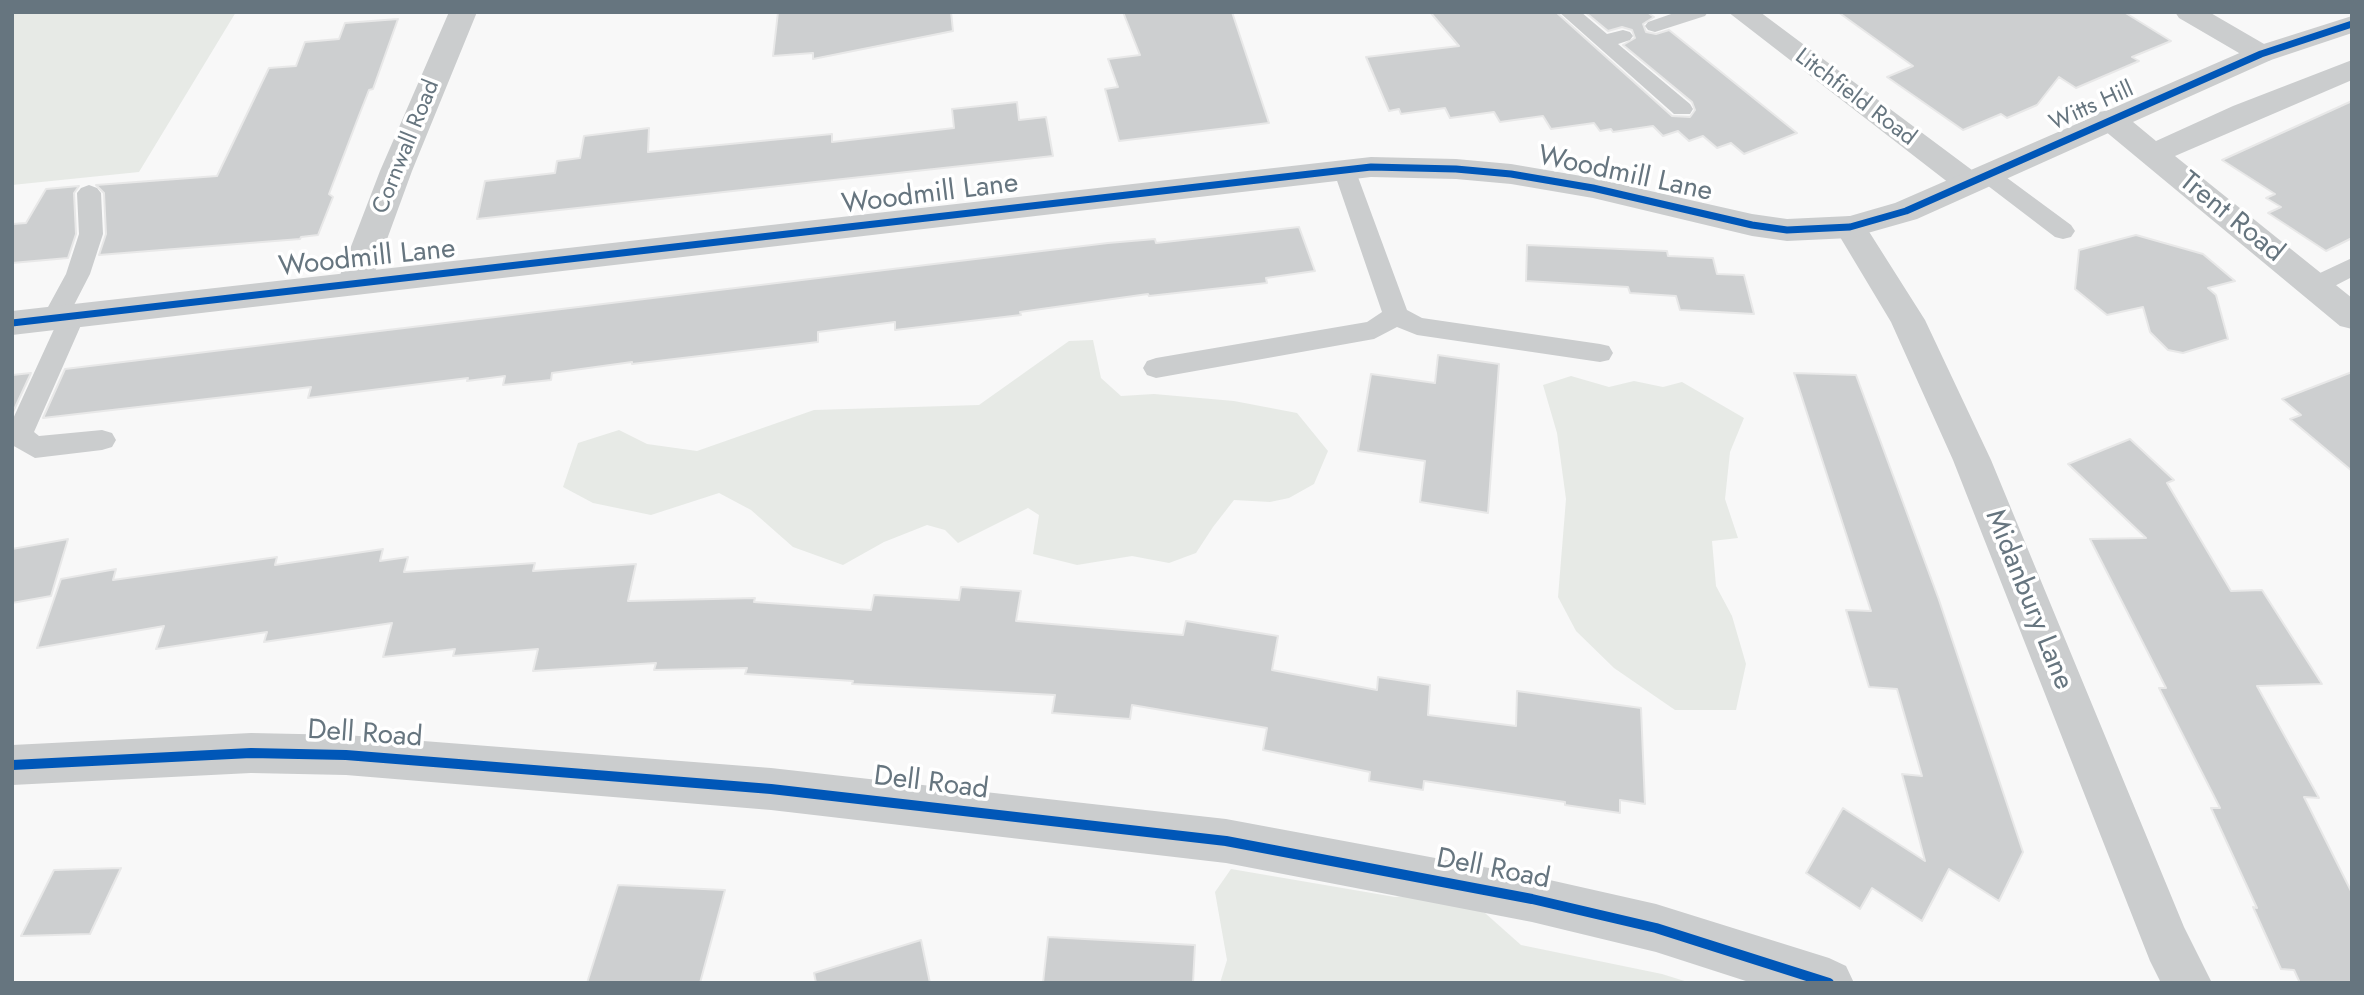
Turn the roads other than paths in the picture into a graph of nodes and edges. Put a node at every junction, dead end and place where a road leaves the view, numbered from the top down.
1 (463, 12) edge
2 (1569, 12) edge
3 (1698, 12) edge
4 (1742, 12) edge
5 (2189, 12) edge
6 (2351, 25) edge
7 (1655, 26) dead end
8 (2261, 54) junction
9 (2352, 69) edge
10 (1682, 109) dead end
11 (2110, 119) junction
12 (2153, 154) junction
13 (1344, 169) junction
14 (1978, 179) junction
15 (89, 193) dead end
16 (1850, 227) junction
17 (2063, 232) dead end
18 (2352, 266) edge
19 (354, 283) junction
20 (2314, 286) junction
21 (1396, 315) junction
22 (64, 317) junction
23 (2352, 317) edge
24 (12, 323) edge
25 (1600, 353) dead end
26 (1156, 368) dead end
27 (102, 440) dead end
28 (12, 765) edge
29 (1829, 983) edge
30 (2187, 983) edge

1 - 19 street, Cornwall Road
2 - 10 lane
3 - 7 lane
4 - 14 street, Litchfield Road
5 - 8 street
6 - 8 street, Witts Hill
8 - 11 street, Witts Hill
9 - 12 street
11 - 12 street, Trent Road
11 - 14 street, Witts Hill
12 - 20 street, Trent Road
13 - 16 street, Woodmill Lane
13 - 19 street, Woodmill Lane
13 - 21 lane
14 - 16 street, Witts Hill
14 - 17 lane
15 - 22 lane
16 - 30 street, Midanbury Lane
18 - 20 lane
19 - 22 street, Woodmill Lane
20 - 23 street, Trent Road
21 - 25 lane
21 - 26 lane
22 - 24 street, Woodmill Lane
22 - 27 lane
28 - 29 street, Dell Road

